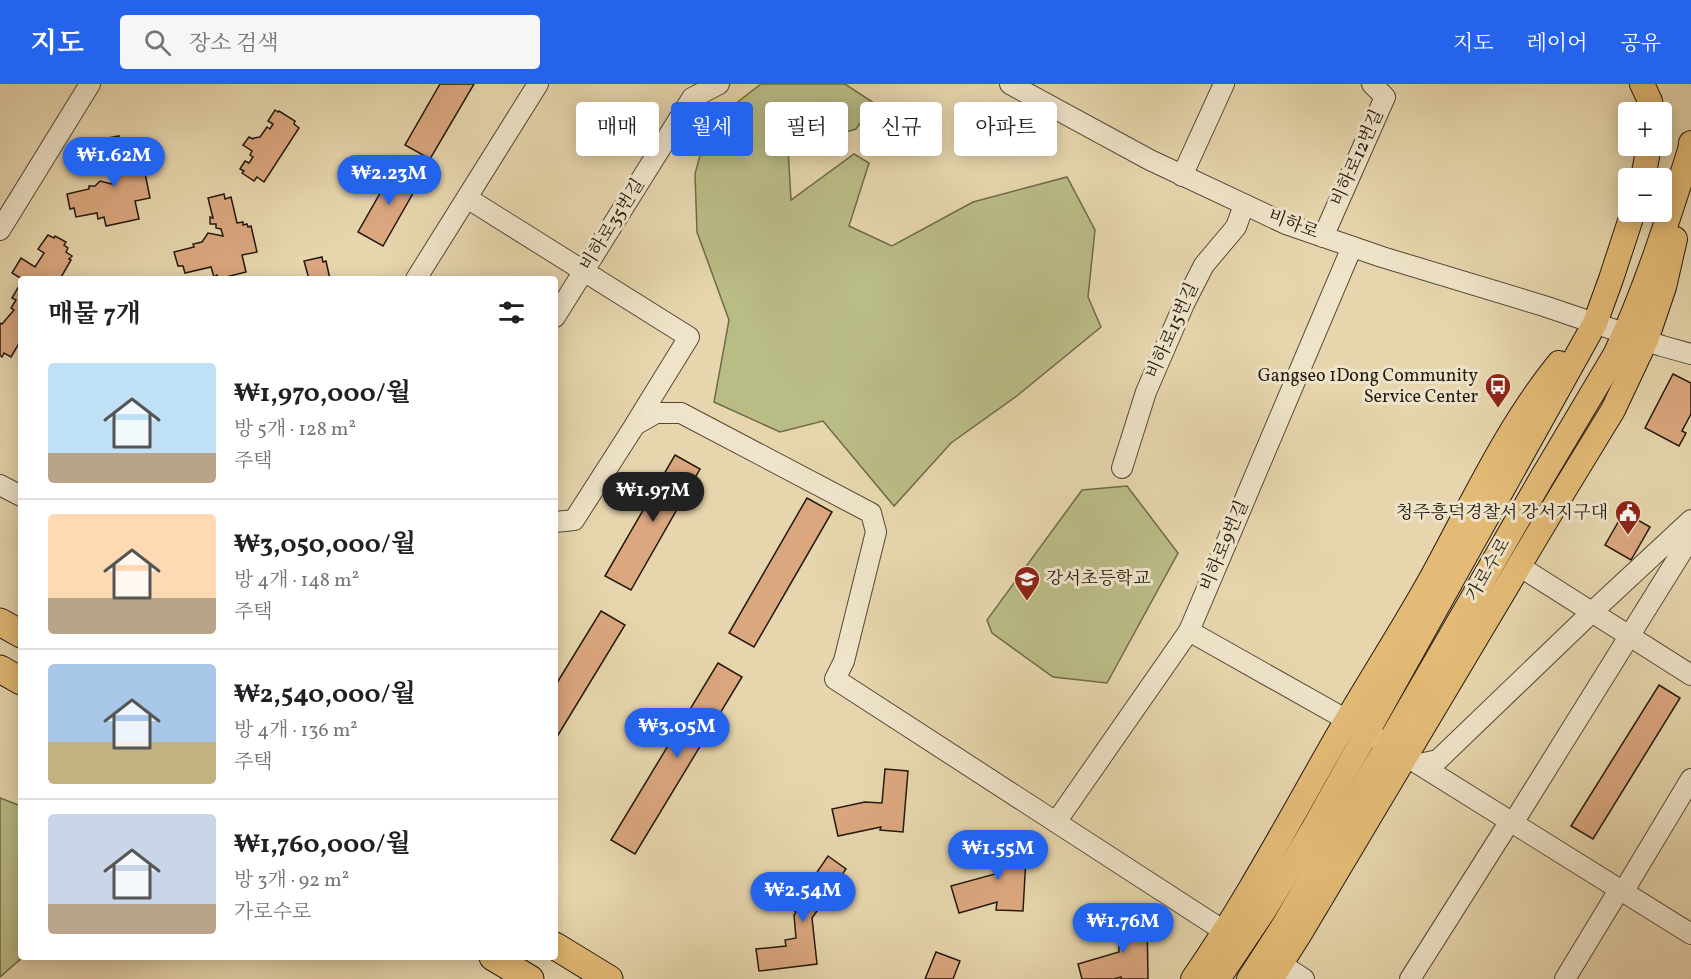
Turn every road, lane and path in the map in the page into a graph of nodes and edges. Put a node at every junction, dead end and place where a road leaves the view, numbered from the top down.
1 (90, 84) edge
2 (538, 84) edge
3 (719, 84) edge
4 (1010, 84) edge
5 (1224, 84) edge
6 (1656, 85) edge
7 (1383, 88) edge
8 (693, 91) edge
9 (1655, 102) edge
10 (1691, 148) edge
11 (1182, 176) junction
12 (467, 198) junction
13 (1244, 205) junction
14 (1630, 222) edge
15 (1636, 222) edge
16 (0, 230) edge
17 (1665, 231) junction
18 (1323, 237) junction
19 (1352, 247) junction
20 (584, 271) junction
21 (418, 276) edge
22 (558, 312) edge
23 (1594, 323) junction
24 (1635, 337) junction
25 (1691, 354) edge
26 (635, 425) junction
27 (1122, 468) dead end
28 (0, 485) edge
29 (18, 494) edge
30 (1691, 520) edge
31 (558, 522) edge
32 (1691, 537) edge
33 (1519, 566) junction
34 (1591, 613) junction
35 (0, 622) edge
36 (1190, 631) junction
37 (18, 632) edge
38 (1629, 637) junction
39 (0, 669) edge
40 (1691, 675) edge
41 (18, 679) edge
42 (1347, 720) junction
43 (1367, 732) junction
44 (1404, 755) junction
45 (1691, 779) edge
46 (1056, 822) junction
47 (1511, 822) junction
48 (1621, 891) junction
49 (1224, 931) junction
50 (1691, 934) edge
51 (558, 948) edge
52 (498, 960) edge
53 (1276, 971) edge
54 (530, 979) edge
55 (609, 979) edge
56 (1192, 979) edge
57 (1218, 979) edge
58 (1249, 979) edge
59 (1304, 979) edge
60 (1410, 979) edge
61 (1565, 979) edge

1 - 16 street
2 - 12 street
3 - 8 street, 비하로35번길
4 - 11 street, 비하로
5 - 11 street
6 - 9 main road
7 - 18 street, 비하로12번길
8 - 20 street, 비하로35번길
10 - 17 main road, 가로수로
10 - 24 main road
11 - 13 street, 비하로
12 - 20 street
12 - 21 street
13 - 18 street, 비하로
13 - 27 street, 비하로15번길
14 - 23 main road, 가로수로
15 - 17 main road
17 - 24 main road, 가로수로
18 - 19 street, 비하로
19 - 23 street, 비하로
19 - 36 street, 비하로9번길
20 - 22 street, 비하로35번길
20 - 26 street
23 - 24 street, 비하로
23 - 42 main road, 가로수로
23 - 43 main road, 가로수로
24 - 25 street, 비하로
24 - 33 main road
24 - 44 main road, 가로수로
26 - 31 street
26 - 46 street
28 - 29 street
30 - 34 street
32 - 38 street
33 - 34 street
33 - 44 main road
34 - 38 street
34 - 44 street
35 - 37 highway
36 - 42 street
36 - 46 street, 비하로9번길
38 - 40 street
38 - 47 street
39 - 41 highway
42 - 49 main road, 가로수로
43 - 44 street
43 - 57 main road, 가로수로
44 - 47 street
44 - 53 main road
44 - 58 main road, 가로수로
45 - 48 street
46 - 49 street
47 - 48 street
47 - 60 street
48 - 50 street
48 - 61 street
49 - 56 main road, 가로수로
51 - 55 highway
52 - 54 highway
53 - 59 street

